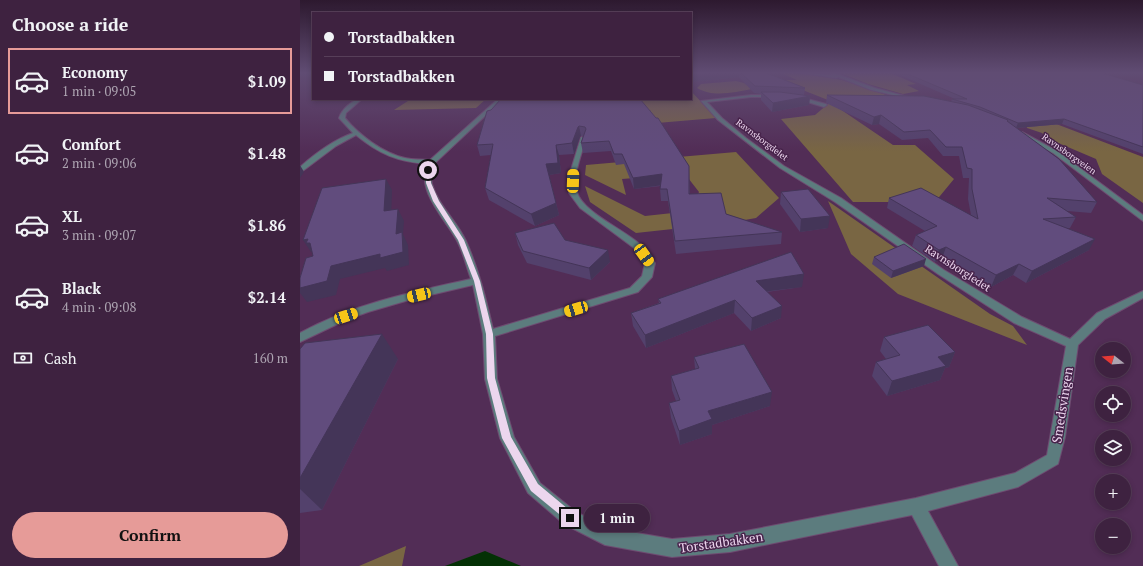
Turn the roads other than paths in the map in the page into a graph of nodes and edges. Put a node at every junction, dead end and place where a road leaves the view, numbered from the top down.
1 (728, 98) edge
2 (801, 98) edge
3 (359, 100) edge
4 (500, 102) edge
5 (824, 105) dead end
6 (1013, 129) edge
7 (357, 133) junction
8 (583, 138) edge
9 (432, 162) junction
10 (300, 171) edge
11 (838, 200) joint
12 (1143, 219) edge
13 (477, 281) junction
14 (1143, 294) edge
15 (489, 334) junction
16 (300, 338) edge
17 (1072, 344) junction
18 (916, 506) junction
19 (949, 566) edge

1 - 11 street, Ravnsborgdelet
2 - 5 street, Ravnsborgdelet
3 - 7 street
4 - 9 street
6 - 12 street, Ravnsborgveien
7 - 9 street
7 - 10 street
8 - 15 street
9 - 13 street, Torstadbakken
11 - 17 street, Ravnsborgledet
13 - 15 street, Torstadbakken
13 - 16 street
14 - 17 street
15 - 18 street, Torstadbakken
17 - 18 street, Smedsvingen
18 - 19 street

